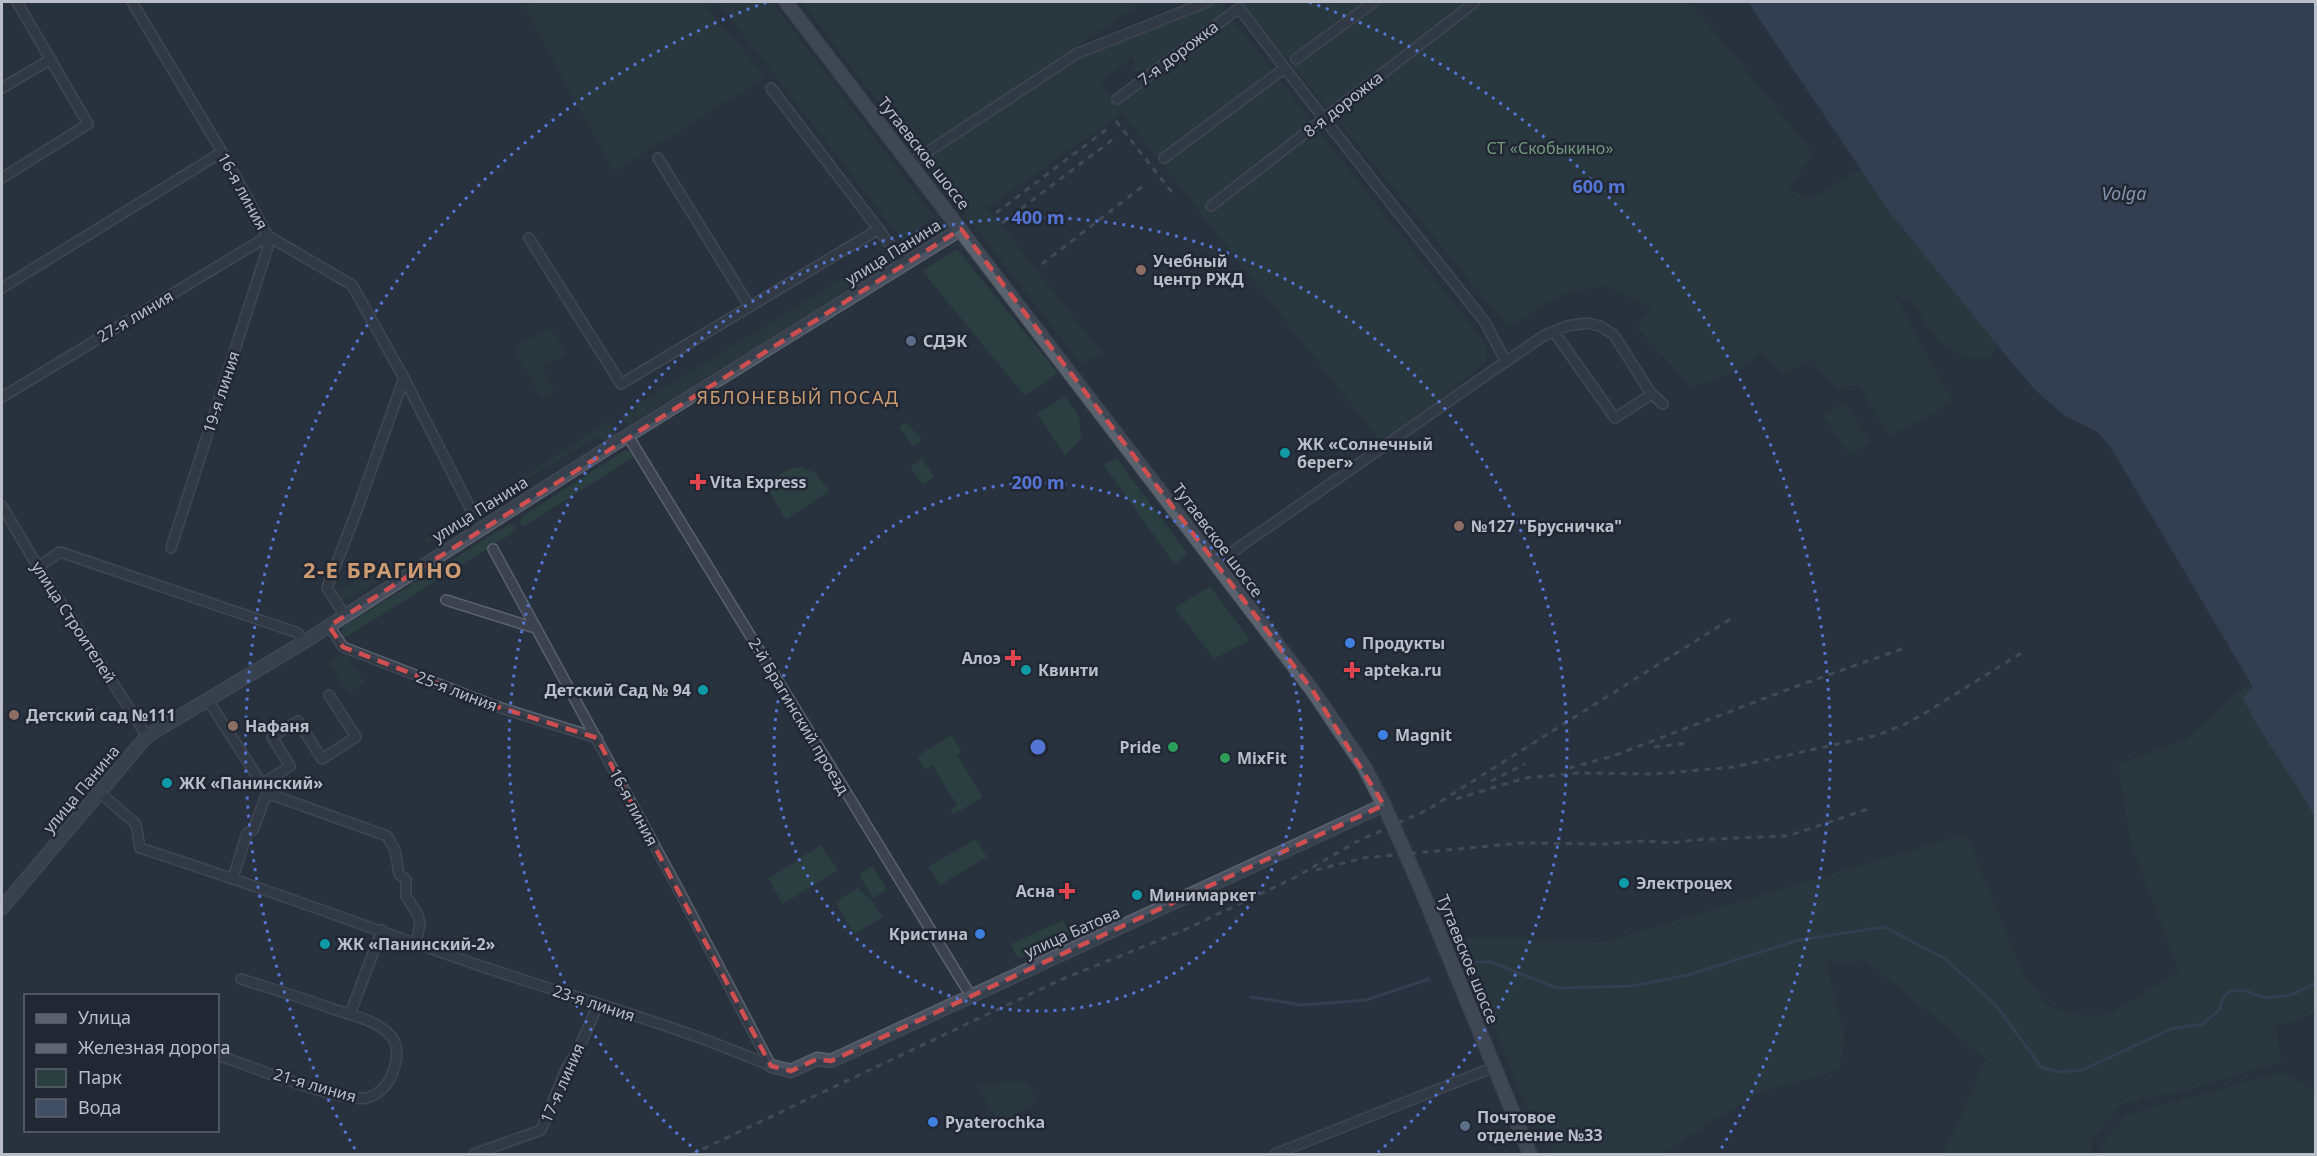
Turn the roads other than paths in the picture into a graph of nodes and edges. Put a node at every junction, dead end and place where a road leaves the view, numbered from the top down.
1 (17, 2) edge
2 (132, 2) edge
3 (786, 2) edge
4 (1207, 2) edge
5 (1374, 2) edge
6 (1475, 2) edge
7 (51, 59) junction
8 (1296, 59) dead end
9 (1285, 68) junction
10 (2, 88) edge
11 (771, 88) dead end
12 (1118, 99) dead end
13 (1324, 119) junction
14 (222, 152) junction
15 (658, 158) dead end
16 (1164, 158) dead end
17 (910, 163) junction
18 (2, 178) edge
19 (1211, 206) dead end
20 (879, 229) junction
21 (961, 229) junction
22 (268, 236) junction
23 (529, 238) dead end
24 (905, 264) junction
25 (2, 288) edge
26 (750, 307) junction
27 (1554, 332) junction
28 (1506, 362) junction
29 (404, 378) junction
30 (1652, 394) junction
31 (2, 397) edge
32 (1663, 404) dead end
33 (628, 436) junction
34 (2, 506) edge
35 (470, 508) dead end
36 (171, 548) dead end
37 (493, 549) dead end
38 (1215, 564) junction
39 (38, 567) junction
40 (446, 600) dead end
41 (345, 616) junction
42 (329, 626) junction
43 (535, 628) junction
44 (303, 642) junction
45 (329, 695) dead end
46 (208, 700) junction
47 (147, 736) junction
48 (597, 738) junction
49 (100, 792) junction
50 (1384, 805) junction
51 (233, 878) junction
52 (2, 908) edge
53 (382, 930) junction
54 (416, 943) junction
55 (242, 979) dead end
56 (971, 996) junction
57 (598, 1005) junction
58 (350, 1014) junction
59 (219, 1055) edge
60 (771, 1066) junction
61 (1494, 1066) junction
62 (474, 1155) edge
63 (1275, 1155) edge
64 (1530, 1155) edge

1 - 7 street
2 - 14 street, 16-я линия
3 - 17 main road, Тутаевское шоссе
4 - 17 street
5 - 8 street
6 - 13 street, 8-я дорожка
7 - 10 street
7 - 18 street
9 - 12 street, 7-я дорожка
9 - 13 street
9 - 16 street
11 - 20 street
13 - 19 street, 8-я дорожка
13 - 28 street
14 - 22 street, 16-я линия
14 - 25 street
15 - 26 street
17 - 21 main road, Тутаевское шоссе
20 - 24 street
20 - 26 street
21 - 24 street, улица Панина
21 - 38 main road, Тутаевское шоссе
22 - 29 street, 16-я линия
22 - 31 street, 27-я линия
22 - 36 street, 19-я линия
23 - 26 street
24 - 33 street, улица Панина
27 - 28 street
27 - 30 street
27 - 30 street
28 - 38 street
29 - 35 street, 16-я линия
29 - 41 street
30 - 32 street
33 - 41 street, улица Панина
33 - 56 street, 2-й Брагинский проезд
34 - 39 street, улица Строителей
37 - 43 street, 16-я линия
38 - 50 main road, Тутаевское шоссе
39 - 44 street
39 - 47 street, улица Строителей
40 - 43 street
41 - 42 street, улица Панина
42 - 44 street, улица Панина
42 - 48 street, 25-я линия
43 - 48 street, 16-я линия
44 - 46 street, улица Панина
45 - 46 street
46 - 47 street, улица Панина
47 - 49 street, улица Панина
48 - 60 street, 16-я линия
49 - 51 street, 23-я линия
49 - 52 street, улица Панина
50 - 56 street, улица Батова
50 - 61 main road, Тутаевское шоссе
51 - 53 street, 23-я линия
51 - 54 street
53 - 54 street, 23-я линия
53 - 58 street
54 - 57 street, 23-я линия
55 - 58 street
56 - 60 street, улица Батова
57 - 60 street, 23-я линия
57 - 62 street, 17-я линия
58 - 59 street, 21-я линия
61 - 63 street
61 - 64 main road, Тутаевское шоссе

